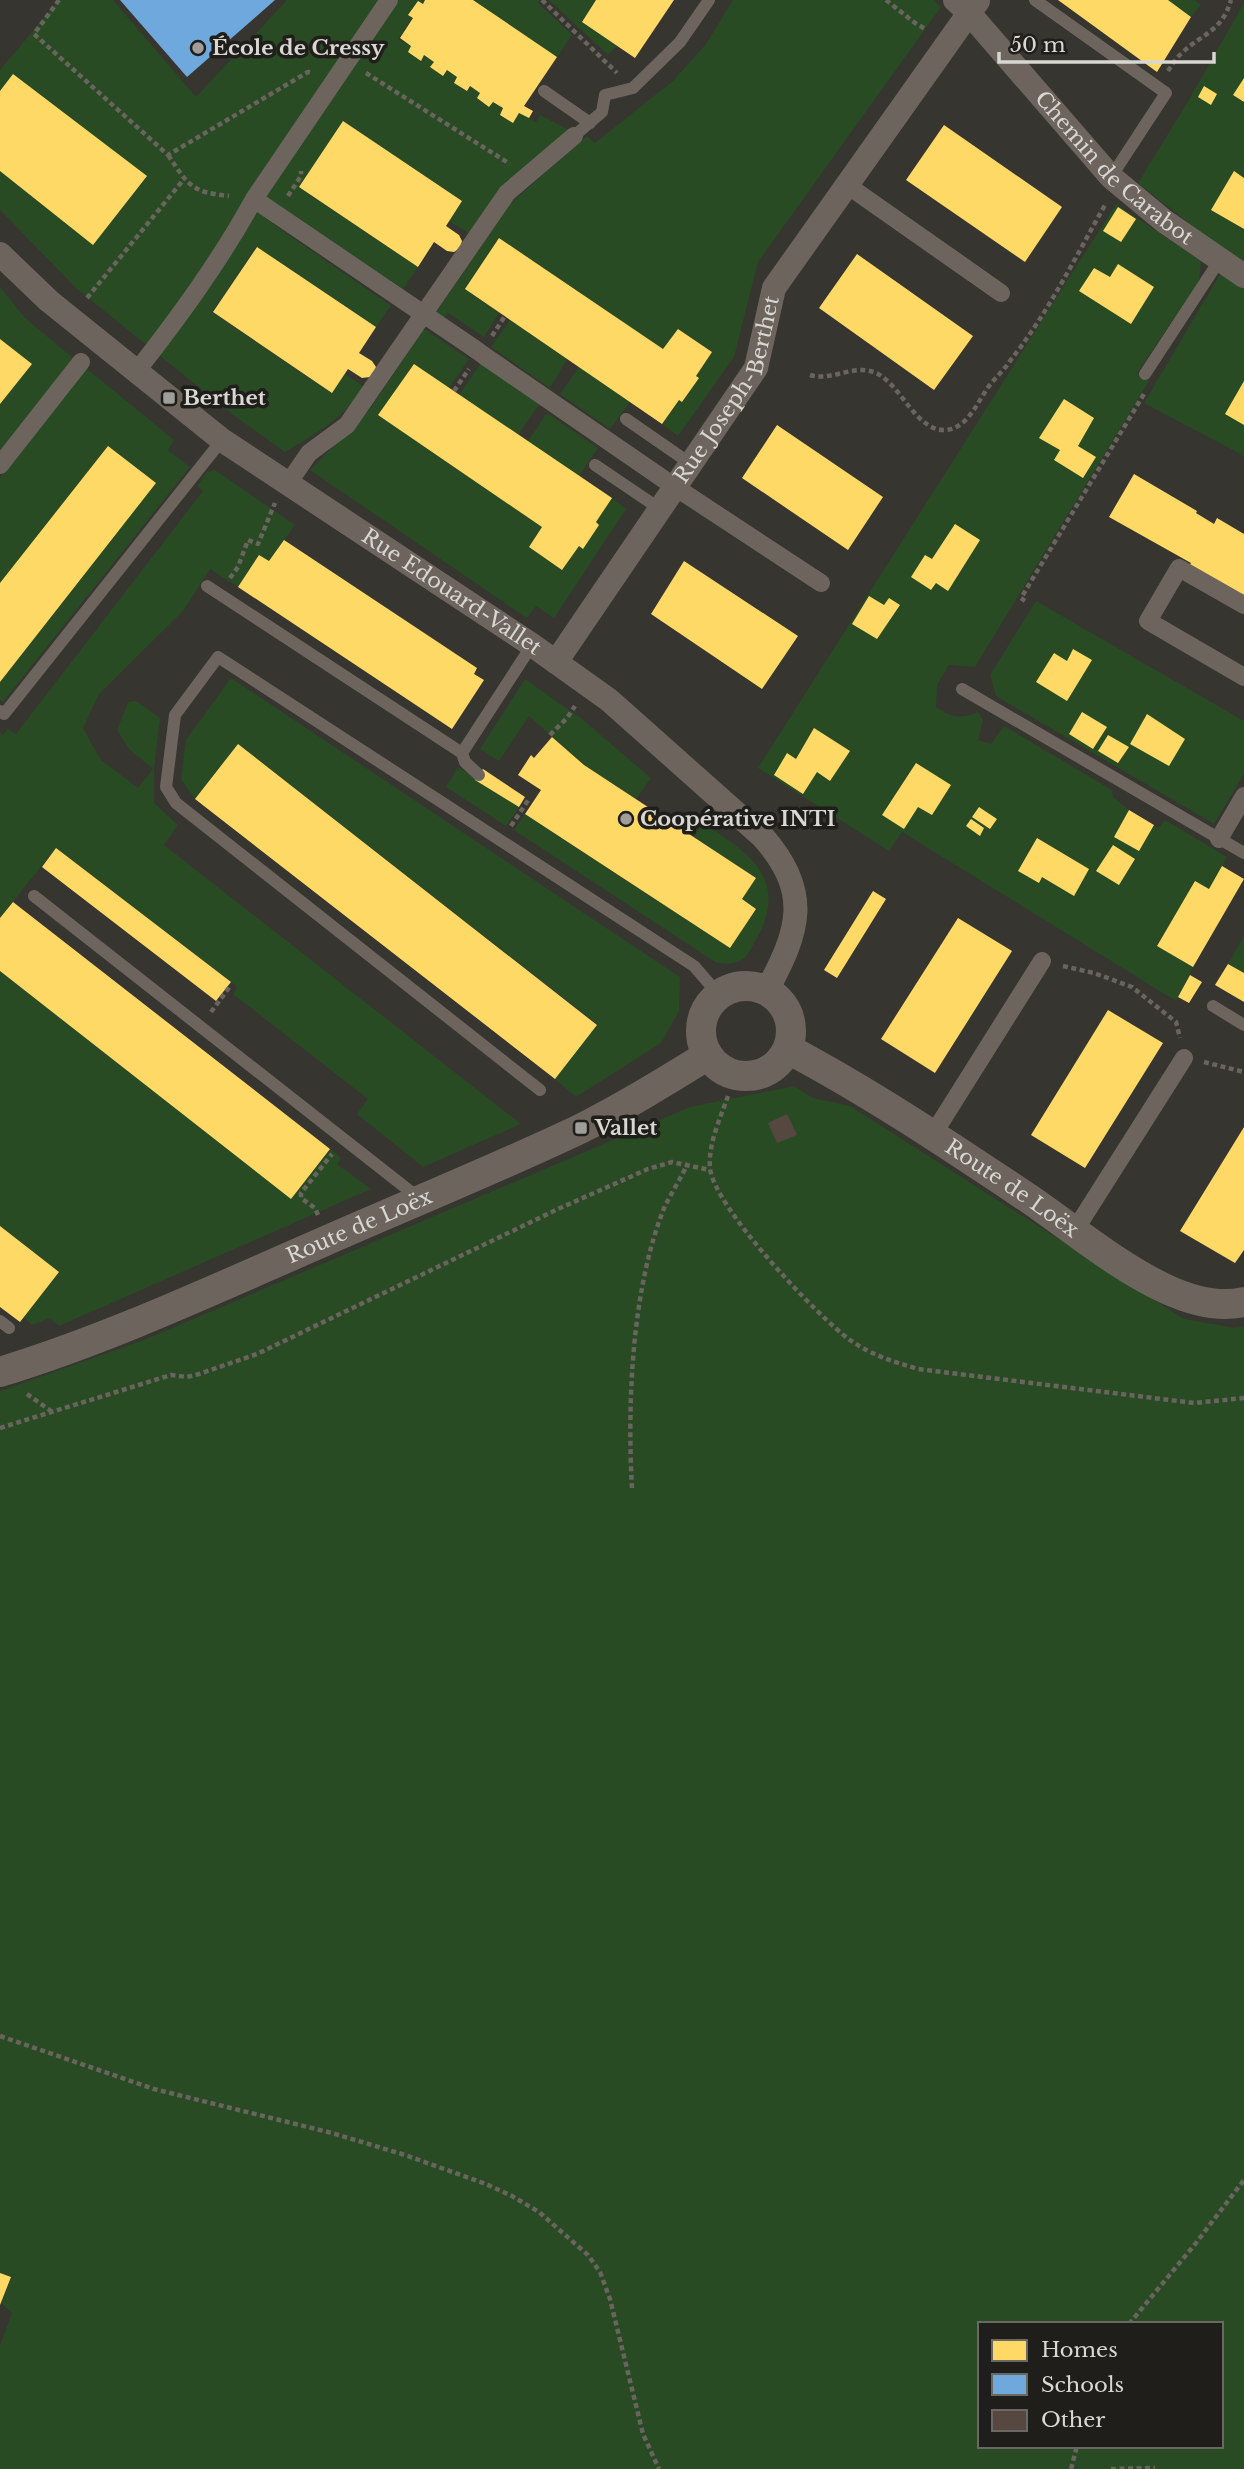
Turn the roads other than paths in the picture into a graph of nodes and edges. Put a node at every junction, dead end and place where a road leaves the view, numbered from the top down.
1 (389, 0) edge
2 (709, 0) edge
3 (1035, 0) edge
4 (967, 4) edge
5 (544, 91) dead end
6 (590, 123) junction
7 (575, 136) joint
8 (1111, 177) junction
9 (847, 185) junction
10 (254, 200) junction
11 (0, 254) edge
12 (1219, 261) junction
13 (1244, 276) edge
14 (1001, 293) dead end
15 (423, 314) junction
16 (81, 362) dead end
17 (136, 372) junction
18 (1145, 374) road end
19 (626, 419) dead end
20 (222, 440) junction
21 (691, 464) junction
22 (595, 465) dead end
23 (0, 466) edge
24 (287, 485) junction
25 (675, 487) junction
26 (660, 509) junction
27 (821, 583) dead end
28 (206, 586) dead end
29 (1244, 605) edge
30 (532, 645) junction
31 (556, 662) junction
32 (1244, 677) edge
33 (961, 688) dead end
34 (0, 711) edge
35 (462, 753) junction
36 (479, 775) dead end
37 (1244, 796) edge
38 (1219, 839) junction
39 (1244, 853) edge
40 (34, 896) dead end
41 (1042, 961) road end
42 (767, 990) junction
43 (719, 995) junction
44 (1213, 1006) dead end
45 (1244, 1025) edge
46 (788, 1049) junction
47 (708, 1055) junction
48 (1184, 1058) road end
49 (540, 1090) dead end
50 (932, 1136) junction
51 (420, 1199) junction
52 (1075, 1230) junction
53 (1244, 1302) edge
54 (0, 1373) edge

1 - 10 street
2 - 6 lane
3 - 8 lane
4 - 8 street, Chemin de Carabot
4 - 9 street, Rue Joseph-Berthet
5 - 6 lane
6 - 7 lane
7 - 15 street
8 - 12 street, Chemin de Carabot
9 - 14 street
9 - 21 street, Rue Joseph-Berthet
10 - 15 street
10 - 17 street
11 - 17 street, Rue Edouard-Vallet
12 - 13 street, Chemin de Carabot
12 - 18 lane
15 - 24 street
15 - 25 street
16 - 23 street
17 - 20 street, Rue Edouard-Vallet
19 - 21 lane
20 - 24 street, Rue Edouard-Vallet
20 - 34 lane
21 - 25 street, Rue Joseph-Berthet
22 - 26 lane
24 - 30 street, Rue Edouard-Vallet
25 - 26 street, Rue Joseph-Berthet
25 - 27 street
26 - 31 street, Rue Joseph-Berthet
28 - 35 lane
29 - 32 street
30 - 31 street, Rue Edouard-Vallet
30 - 35 lane
31 - 42 street, Rue Edouard-Vallet
33 - 38 lane
35 - 36 lane
37 - 38 street
38 - 39 lane
40 - 51 lane
41 - 50 street
42 - 43 street
42 - 46 street
43 - 47 street
43 - 49 lane
44 - 45 lane
46 - 47 street
46 - 50 street, Route de Loëx
47 - 51 street, Route de Loëx
48 - 52 street
50 - 52 street, Route de Loëx
51 - 54 street, Route de Loëx
52 - 53 street, Route de Loëx

